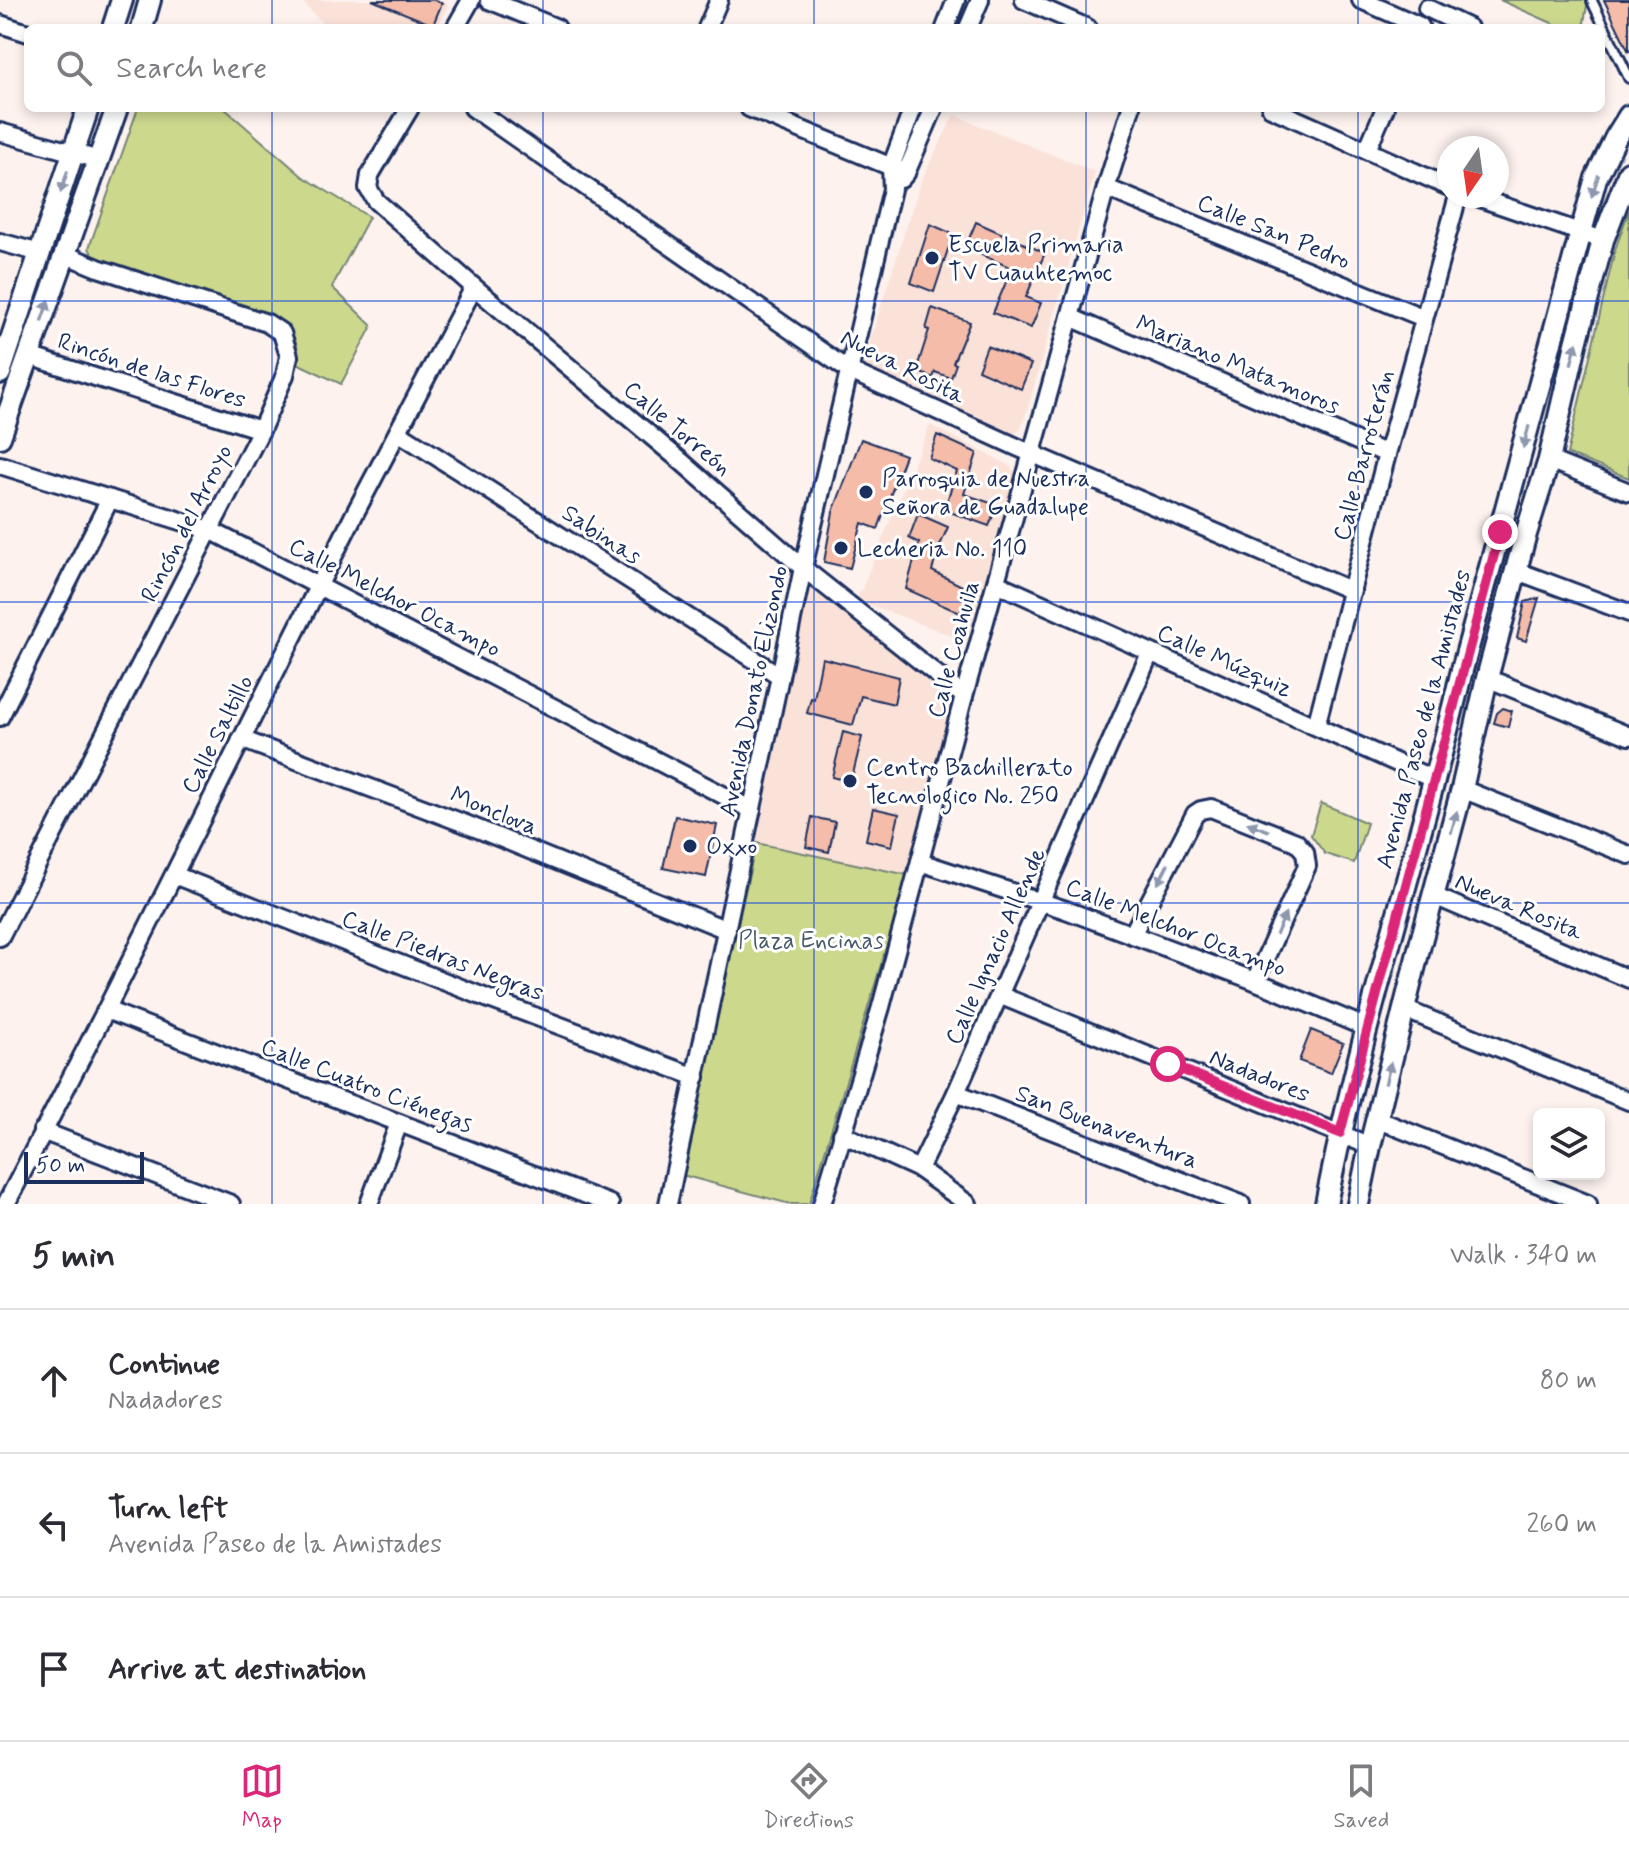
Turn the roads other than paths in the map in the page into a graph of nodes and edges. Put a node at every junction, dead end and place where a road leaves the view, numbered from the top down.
1 (122, 0) edge
2 (150, 0) edge
3 (471, 0) edge
4 (489, 0) edge
5 (719, 0) edge
6 (956, 0) edge
7 (980, 0) edge
8 (1024, 0) edge
9 (1361, 0) edge
10 (1592, 1) edge
11 (1429, 4) edge
12 (0, 24) edge
13 (114, 24) edge
14 (143, 24) edge
15 (457, 24) edge
16 (547, 24) edge
17 (709, 24) edge
18 (947, 24) edge
19 (970, 24) edge
20 (1072, 24) edge
21 (1413, 24) edge
22 (1420, 24) edge
23 (1462, 24) edge
24 (1603, 24) edge
25 (1605, 28) edge
26 (24, 32) edge
27 (1629, 78) edge
28 (87, 112) edge
29 (116, 112) edge
30 (408, 112) edge
31 (479, 112) edge
32 (759, 112) edge
33 (912, 112) edge
34 (932, 112) edge
35 (1130, 112) edge
36 (1280, 112) edge
37 (1383, 112) edge
38 (1629, 116) edge
39 (0, 132) edge
40 (1367, 150) junction
41 (74, 153) junction
42 (99, 160) junction
43 (898, 170) junction
44 (1629, 172) edge
45 (1437, 182) edge
46 (1106, 188) junction
47 (1455, 208) edge
48 (1509, 208) edge
49 (1581, 232) junction
50 (1603, 240) junction
51 (0, 242) edge
52 (40, 253) junction
53 (64, 254) junction
54 (474, 287) junction
55 (1070, 317) junction
56 (1424, 318) junction
57 (4, 345) edge
58 (29, 356) junction
59 (848, 370) junction
60 (0, 373) edge
61 (261, 430) junction
62 (398, 432) junction
63 (0, 437) edge
64 (1032, 454) junction
65 (1387, 454) junction
66 (1549, 460) junction
67 (0, 465) edge
68 (1629, 492) edge
69 (110, 499) junction
70 (210, 530) junction
71 (1500, 532) junction
72 (1525, 537) junction
73 (803, 568) junction
74 (1517, 571) junction
75 (996, 583) junction
76 (320, 585) junction
77 (1352, 591) junction
78 (1629, 613) edge
79 (1150, 653) junction
80 (780, 676) junction
81 (1487, 678) junction
82 (964, 696) junction
83 (0, 717) edge
84 (1316, 726) junction
85 (1447, 736) junction
86 (1629, 736) edge
87 (241, 739) junction
88 (1473, 741) junction
89 (1435, 780) junction
90 (1462, 789) junction
91 (752, 810) junction
92 (1629, 855) edge
93 (920, 862) junction
94 (174, 875) junction
95 (1434, 896) junction
96 (1040, 903) junction
97 (727, 930) junction
98 (1392, 933) junction
99 (1132, 935) junction
100 (0, 937) edge
101 (1420, 945) junction
102 (1629, 979) edge
103 (1255, 981) junction
104 (999, 995) junction
105 (1404, 1009) junction
106 (106, 1010) junction
107 (1367, 1028) junction
108 (696, 1077) junction
109 (956, 1093) junction
110 (1629, 1101) edge
111 (1376, 1119) junction
112 (399, 1123) junction
113 (42, 1131) junction
114 (1340, 1133) junction
115 (842, 1134) junction
116 (1370, 1146) junction
117 (919, 1169) junction
118 (6, 1204) edge
119 (231, 1204) edge
120 (369, 1204) edge
121 (610, 1204) edge
122 (668, 1204) edge
123 (822, 1204) edge
124 (968, 1204) edge
125 (1241, 1204) edge
126 (1326, 1204) edge
127 (1358, 1204) edge
128 (1588, 1204) edge

1 - 13 street
2 - 14 street
3 - 15 street
4 - 16 street
5 - 17 street
6 - 18 street
7 - 19 street
8 - 20 street
9 - 21 street
10 - 24 lane
11 - 22 street
11 - 23 street
12 - 26 street
25 - 27 lane
28 - 41 street
29 - 42 street
30 - 54 street, Calle Torreón
31 - 59 street, Nueva Rosita
32 - 43 street
33 - 43 street, Avenida Donato Elizondo
34 - 43 street, Avenida Donato Elizondo
35 - 46 street, Calle Coahuila
36 - 40 street
37 - 40 street
38 -> 49 street, Avenida Paseo de la Amistades
39 - 41 street
40 - 45 street
41 - 42 street
41 -> 52 street
42 - 53 street
43 - 59 street, Avenida Donato Elizondo
44 - 50 street
46 - 55 street, Calle Coahuila
46 - 56 street, Calle San Pedro
47 - 56 street, Calle Barroterán
48 - 49 street
49 - 50 street
49 -> 71 street, Avenida Paseo de la Amistades
66 -> 50 street
51 - 52 street
52 - 57 street
58 -> 53 street
53 - 61 street, Rincón del Arroyo
54 - 62 street, Calle Saltillo
54 - 73 street, Calle Torreón
55 - 64 street, Calle Coahuila
55 - 65 street, Mariano Matamoros
56 - 65 street, Calle Barroterán
57 - 60 street
58 - 61 street, Rincón de las Flores
58 - 63 street
59 - 64 street, Nueva Rosita
59 - 73 street, Avenida Donato Elizondo
61 - 70 street, Rincón del Arroyo
62 - 76 street, Calle Saltillo
62 - 80 street, Sabinas
64 - 75 street, Calle Coahuila
64 - 77 street, Nueva Rosita
65 - 77 street, Calle Barroterán
66 - 68 street
66 - 72 street
67 - 69 street, Calle Melchor Ocampo
69 - 70 street, Calle Melchor Ocampo
69 - 83 street
70 - 76 street, Calle Melchor Ocampo
70 - 100 street, Rincón del Arroyo
71 - 72 street
71 - 85 street, Avenida Paseo de la Amistades
72 - 74 street
73 - 80 street, Avenida Donato Elizondo
73 - 82 street, Calle Torreón
74 - 78 street
74 - 81 street
75 - 79 street, Calle Múzquiz
75 - 82 street, Calle Coahuila
76 - 87 street, Calle Saltillo
76 - 91 street, Calle Melchor Ocampo
77 - 84 street, Calle Barroterán
79 - 84 street, Calle Múzquiz
79 - 96 street, Calle Ignacio Allende
80 - 91 street, Avenida Donato Elizondo
81 - 86 street
81 - 88 street
82 - 93 street, Calle Coahuila
84 - 89 street, Calle Múzquiz
85 - 88 street
85 - 89 street, Avenida Paseo de la Amistades
87 - 94 street, Calle Saltillo
87 - 97 street, Monclova
88 - 90 street
89 - 98 street, Avenida Paseo de la Amistades
90 - 92 street
95 -> 90 street
91 - 97 street, Avenida Donato Elizondo
93 - 96 street, Calle Melchor Ocampo
93 - 115 street, Calle Coahuila
94 - 106 street, Calle Saltillo
94 - 108 street, Calle Piedras Negras
95 - 101 street
95 - 102 street, Nueva Rosita
96 - 99 street, Calle Melchor Ocampo
96 - 104 street, Calle Ignacio Allende
97 - 108 street, Avenida Donato Elizondo
98 - 101 street
98 - 107 street, Avenida Paseo de la Amistades
99 - 103 street, Calle Melchor Ocampo
103 -> 99 street
101 - 105 street
103 - 107 street, Calle Melchor Ocampo
104 - 109 street, Calle Ignacio Allende
104 - 114 street, Nadadores
105 - 110 street
111 -> 105 street
106 - 112 street, Calle Cuatro Ciénegas
106 - 113 street, Calle Saltillo
107 - 114 street, Avenida Paseo de la Amistades
108 - 122 street, Avenida Donato Elizondo
109 - 117 street, Calle Ignacio Allende
109 - 125 street, San Buenaventura
111 - 116 street
111 - 128 street
112 - 120 street
112 - 121 street, Calle Cuatro Ciénegas
113 - 118 street, Calle Saltillo
113 - 119 street
114 - 116 street, Nadadores
114 - 126 street, Avenida Paseo de la Amistades
115 - 117 street
115 - 123 street, Calle Coahuila
116 - 127 street
117 - 124 street

